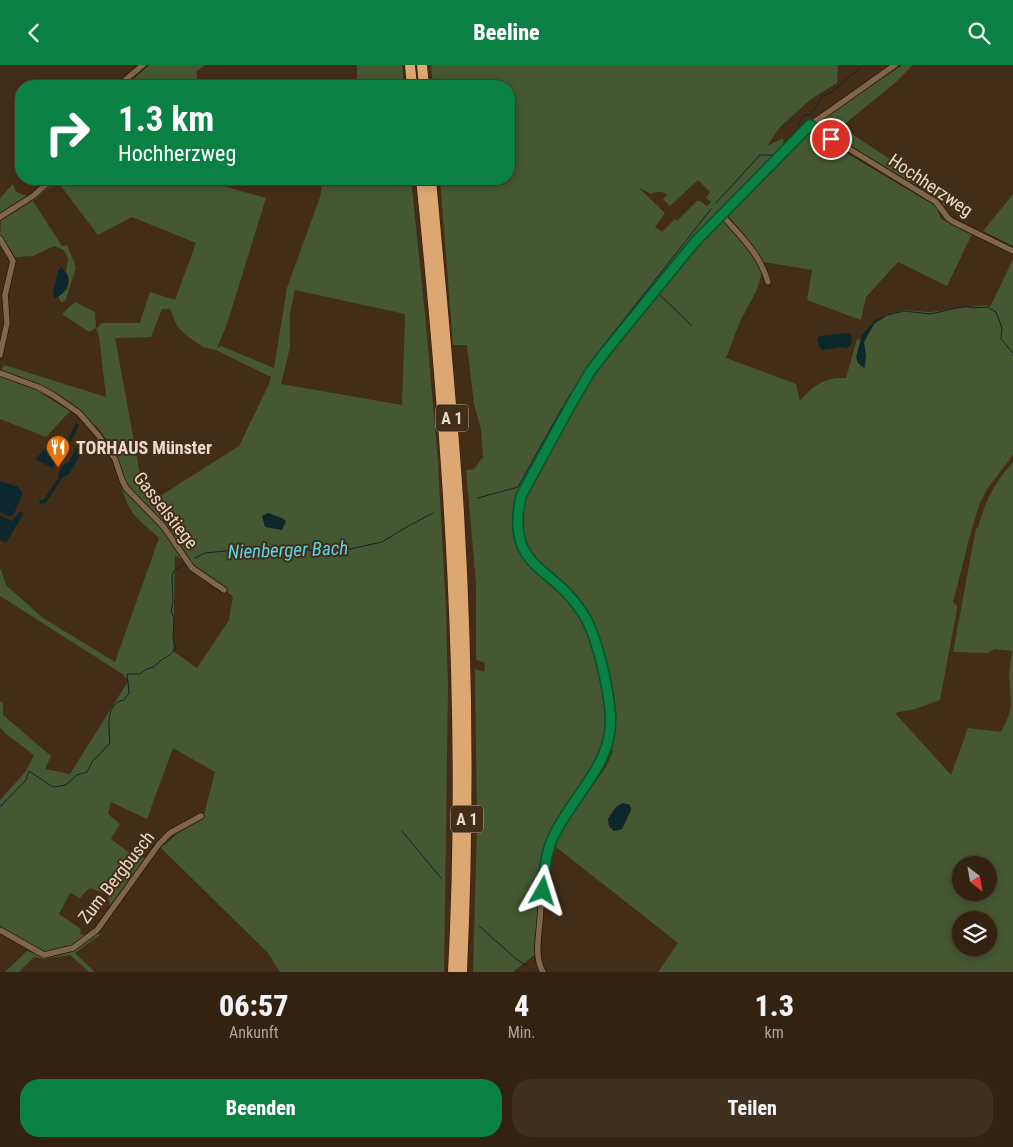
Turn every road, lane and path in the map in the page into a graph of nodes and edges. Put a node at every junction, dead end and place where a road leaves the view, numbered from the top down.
1 (143, 65) edge
2 (410, 65) edge
3 (422, 65) edge
4 (895, 65) edge
5 (125, 80) edge
6 (411, 80) edge
7 (423, 80) edge
8 (810, 125) junction
9 (46, 185) edge
10 (422, 185) edge
11 (432, 185) edge
12 (721, 214) junction
13 (0, 217) edge
14 (0, 239) edge
15 (1013, 251) edge
16 (768, 282) dead end
17 (0, 355) edge
18 (0, 373) edge
19 (224, 590) dead end
20 (461, 659) junction
21 (201, 816) dead end
22 (0, 930) edge
23 (453, 972) edge
24 (462, 972) edge
25 (543, 972) edge

1 - 5 street
2 - 6 highway
3 - 7 highway
4 - 8 street
8 - 12 street
8 - 15 street, Hochherzweg
9 - 13 street
10 - 20 highway, A 1
11 - 20 highway, A 1
12 - 16 street
12 - 25 street
14 - 17 street
18 - 19 street, Gasselstiege
20 - 23 highway, A 1
20 - 24 highway, A 1
21 - 22 street, Zum Bergbusch

